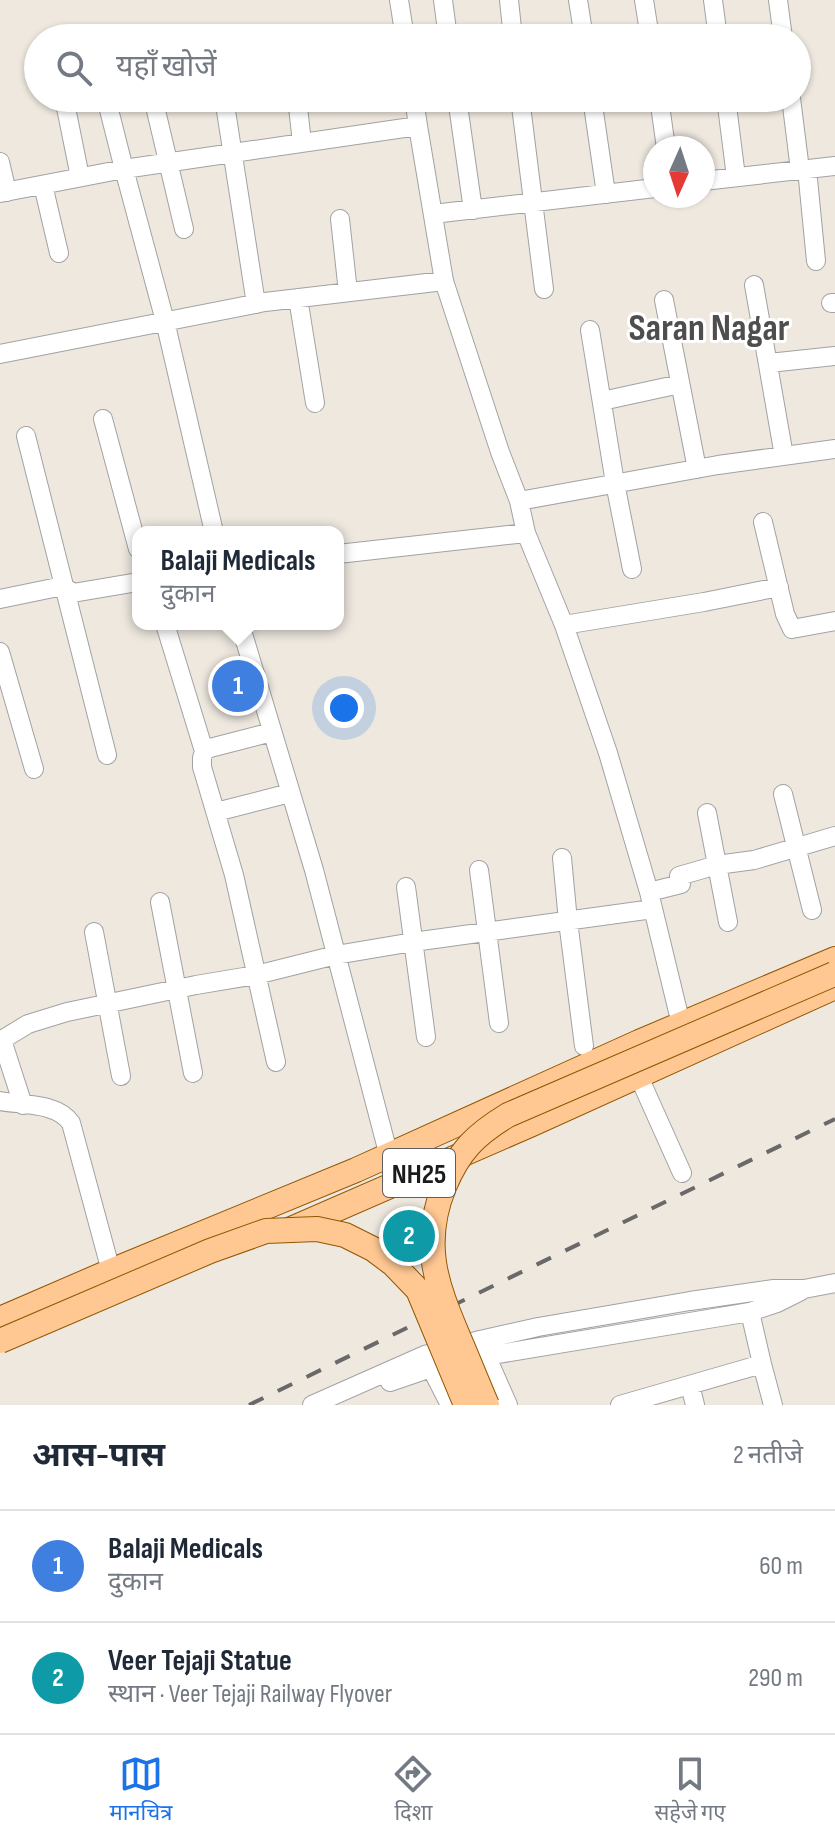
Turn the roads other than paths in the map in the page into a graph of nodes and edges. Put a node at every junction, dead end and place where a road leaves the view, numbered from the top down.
1 (399, 0) edge
2 (443, 0) edge
3 (509, 0) edge
4 (578, 0) edge
5 (644, 0) edge
6 (713, 0) edge
7 (778, 0) edge
8 (403, 24) edge
9 (446, 24) edge
10 (512, 24) edge
11 (582, 24) edge
12 (648, 24) edge
13 (716, 24) edge
14 (781, 24) edge
15 (67, 112) edge
16 (110, 112) edge
17 (156, 112) edge
18 (226, 112) edge
19 (299, 112) edge
20 (416, 112) edge
21 (459, 112) edge
22 (522, 112) edge
23 (594, 112) edge
24 (661, 112) edge
25 (728, 112) edge
26 (794, 112) edge
27 (418, 126) junction
28 (664, 136) edge
29 (302, 143) junction
30 (233, 153) junction
31 (0, 162) edge
32 (169, 162) junction
33 (835, 166) edge
34 (124, 169) junction
35 (804, 169) junction
36 (80, 177) junction
37 (736, 177) junction
38 (715, 180) edge
39 (43, 185) junction
40 (643, 189) edge
41 (3, 192) edge
42 (606, 194) junction
43 (533, 203) junction
44 (473, 210) junction
45 (433, 214) junction
46 (340, 219) dead end
47 (184, 229) dead end
48 (59, 253) dead end
49 (816, 261) dead end
50 (444, 281) junction
51 (754, 285) dead end
52 (544, 289) dead end
53 (348, 292) junction
54 (298, 298) junction
55 (664, 300) dead end
56 (256, 304) junction
57 (165, 321) junction
58 (590, 330) dead end
59 (0, 354) edge
60 (835, 356) edge
61 (769, 363) junction
62 (680, 384) junction
63 (602, 401) junction
64 (315, 403) dead end
65 (103, 419) dead end
66 (26, 436) dead end
67 (835, 449) edge
68 (784, 456) junction
69 (697, 469) junction
70 (615, 483) junction
71 (519, 501) junction
72 (763, 522) dead end
73 (213, 526) edge
74 (132, 527) edge
75 (526, 533) junction
76 (344, 553) edge
77 (632, 569) dead end
78 (132, 583) edge
79 (779, 587) junction
80 (68, 590) junction
81 (0, 599) edge
82 (835, 621) edge
83 (564, 625) junction
84 (161, 630) edge
85 (167, 630) edge
86 (242, 630) edge
87 (0, 652) edge
88 (0, 671) edge
89 (187, 724) dead end
90 (272, 732) junction
91 (204, 751) junction
92 (111, 755) dead end
93 (290, 793) junction
94 (783, 794) dead end
95 (216, 812) junction
96 (707, 813) dead end
97 (835, 836) edge
98 (795, 847) junction
99 (562, 858) dead end
100 (717, 865) junction
101 (479, 870) dead end
102 (406, 887) dead end
103 (651, 901) junction
104 (160, 902) dead end
105 (812, 910) dead end
106 (568, 921) junction
107 (728, 922) dead end
108 (94, 932) dead end
109 (487, 932) junction
110 (413, 942) junction
111 (336, 955) junction
112 (835, 959) edge
113 (835, 974) edge
114 (256, 975) junction
115 (835, 987) edge
116 (178, 988) junction
117 (108, 1004) junction
118 (499, 1023) dead end
119 (681, 1024) junction
120 (426, 1037) dead end
121 (1, 1040) edge
122 (584, 1046) dead end
123 (276, 1062) dead end
124 (193, 1073) dead end
125 (121, 1076) dead end
126 (639, 1077) junction
127 (0, 1101) edge
128 (23, 1105) junction
129 (387, 1155) junction
130 (682, 1173) dead end
131 (396, 1183) junction
132 (111, 1271) junction
133 (835, 1283) edge
134 (804, 1289) junction
135 (750, 1312) junction
136 (0, 1319) edge
137 (0, 1341) edge
138 (483, 1348) junction
139 (0, 1353) edge
140 (428, 1362) junction
141 (762, 1364) junction
142 (690, 1385) junction
143 (312, 1405) edge
144 (340, 1405) edge
145 (450, 1405) edge
146 (466, 1405) edge
147 (487, 1405) edge
148 (508, 1405) edge
149 (621, 1405) edge
150 (695, 1405) edge
151 (773, 1405) edge

1 - 8 street
2 - 9 street
3 - 10 street
4 - 11 street
5 - 12 street
6 - 13 street
7 - 14 street
15 - 36 street
16 - 34 street
17 - 32 street
18 - 30 street
19 - 29 street
20 - 27 street
21 - 44 street
22 - 43 street
23 - 42 street
24 - 28 street
25 - 37 street
26 - 35 street
27 - 29 street
27 - 45 street
29 - 30 street
30 - 32 street
30 - 56 street
31 - 41 street
32 - 34 street
32 - 47 street
33 - 35 street
34 - 36 street
34 - 57 street
35 - 37 street
35 - 49 street
36 - 39 street
37 - 38 street
39 - 41 street
39 - 48 street
40 - 42 street
42 - 43 street
43 - 44 street
43 - 52 street
44 - 45 street
45 - 50 street
46 - 53 street
50 - 53 street
50 - 71 street
51 - 61 street
53 - 54 street
54 - 56 street
54 - 64 street
55 - 62 street
56 - 57 street
57 - 59 street
57 - 73 street
58 - 63 street
60 - 61 street
61 - 68 street
62 - 63 street
62 - 69 street
63 - 70 street
65 - 74 street
66 - 80 street
67 - 68 street
68 - 69 street
69 - 70 street
70 - 71 street
70 - 77 street
71 - 75 street
72 - 79 street
75 - 76 street
75 - 83 street
78 - 80 street
79 - 82 street
79 - 83 street
80 - 81 street
80 - 92 street
83 - 103 street
84 - 89 street
85 - 91 street
86 - 90 street
87 - 88 street
90 - 91 street
90 - 93 street
91 - 95 street
93 - 95 street
93 - 111 street
94 - 98 street
95 - 114 street
96 - 100 street
97 - 98 street
98 - 100 street
98 - 105 street
99 - 106 street
100 - 103 street
100 - 107 street
101 - 109 street
102 - 110 street
103 - 106 street
103 - 119 street
104 - 116 street
106 - 109 street
106 - 122 street
108 - 117 street
109 - 110 street
109 - 118 street
110 - 111 street
110 - 120 street
111 - 114 street
111 - 129 street
112 - 119 main road, NH25
113 - 147 main road, bridge
114 - 116 street
114 - 123 street
115 - 126 main road, NH25
116 - 117 street
116 - 124 street
117 - 121 street
117 - 125 street
119 - 129 main road, NH25
121 - 128 street
126 - 130 street
126 - 131 main road, NH25
127 - 128 street
128 - 132 street
129 - 131 street
129 - 132 main road, NH25
131 - 139 main road, NH25
132 - 136 main road, NH25
133 - 134 street
134 - 135 street
134 - 138 street
135 - 138 street
135 - 141 street
137 - 146 main road, bridge
138 - 140 street
138 - 148 street
140 - 143 street
140 - 144 street
140 - 145 street
141 - 142 street
141 - 151 street
142 - 149 street
142 - 150 street

